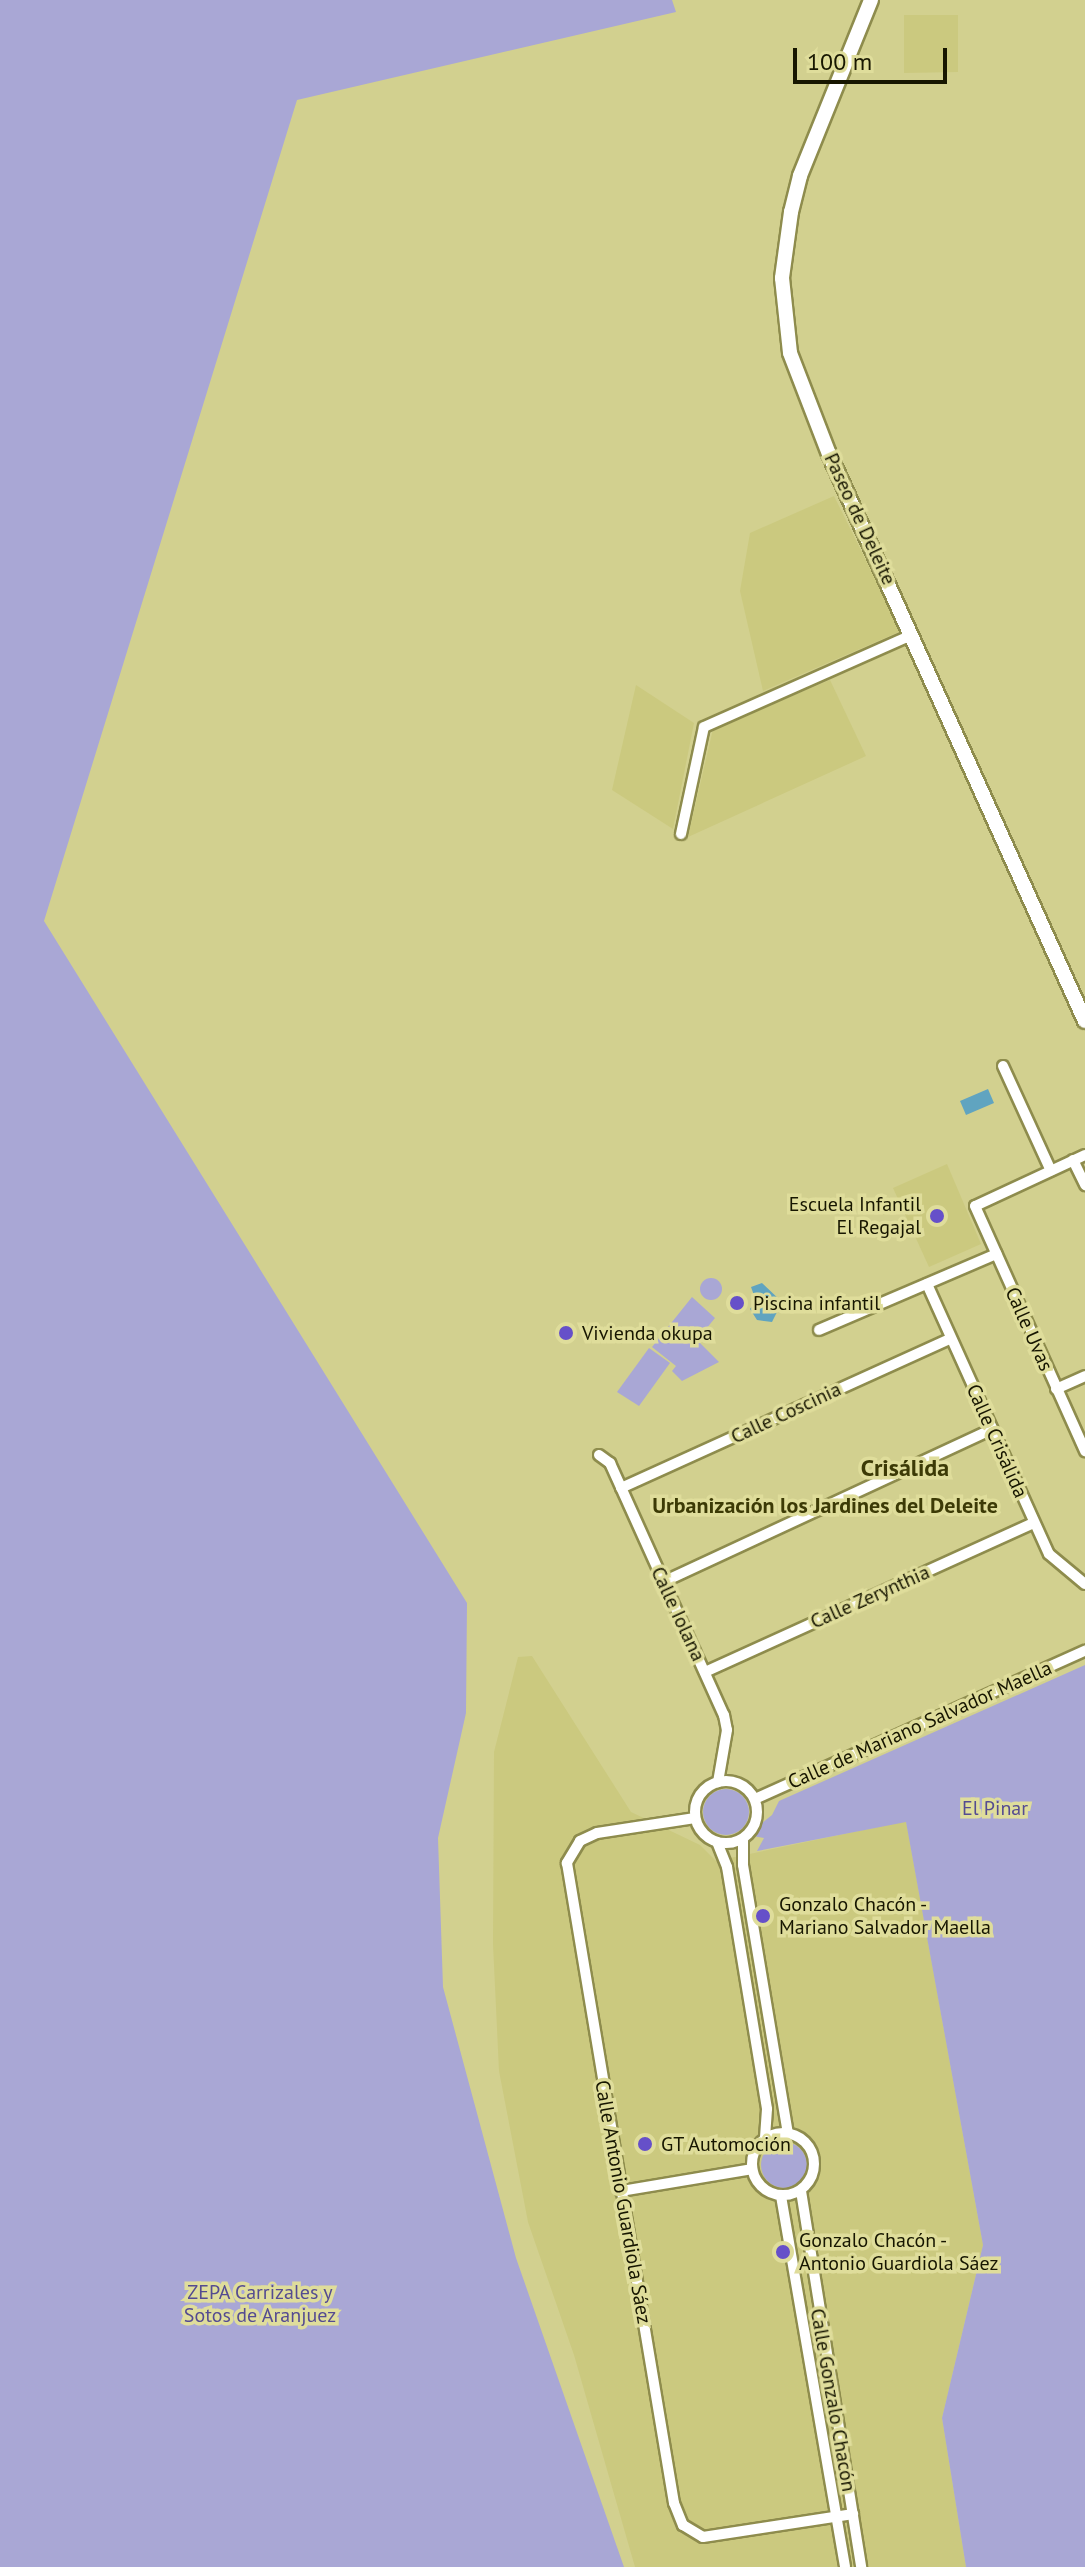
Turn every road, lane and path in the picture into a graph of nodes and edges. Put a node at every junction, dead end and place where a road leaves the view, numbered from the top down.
1 (871, 0) edge
2 (912, 635) junction
3 (681, 834) dead end
4 (1085, 1021) edge
5 (1003, 1066) dead end
6 (1085, 1155) edge
7 (1073, 1160) junction
8 (1051, 1171) junction
9 (1085, 1185) edge
10 (996, 1254) junction
11 (927, 1284) junction
12 (819, 1330) dead end
13 (951, 1338) junction
14 (1085, 1376) edge
15 (1056, 1389) junction
16 (991, 1430) junction
17 (1085, 1451) edge
18 (599, 1455) dead end
19 (621, 1488) junction
20 (1034, 1523) junction
21 (663, 1582) junction
22 (1085, 1584) edge
23 (1085, 1651) edge
24 (705, 1672) junction
25 (718, 1782) junction
26 (755, 1799) junction
27 (695, 1818) junction
28 (743, 1839) junction
29 (717, 1842) junction
30 (788, 2133) junction
31 (765, 2138) junction
32 (752, 2169) junction
33 (621, 2191) junction
34 (801, 2191) junction
35 (781, 2196) junction
36 (853, 2514) junction
37 (837, 2516) junction
38 (845, 2567) edge
39 (861, 2567) edge

1 - 2 main road, Paseo de Deleite
2 - 3 street
2 - 4 main road, Paseo de Deleite
5 - 8 street
6 - 7 street
7 - 8 street
7 - 9 street
8 - 10 street, Calle Uvas
10 - 11 street
10 - 15 street, Calle Uvas
11 - 12 street
11 - 13 street, Calle Crisálida
13 - 16 street, Calle Crisálida
13 - 19 street, Calle Coscinia
14 - 15 street
15 - 17 street, Calle Uvas
16 - 20 street, Calle Crisálida
16 - 21 street
18 - 19 street, Calle Iolana
19 - 21 street, Calle Iolana
20 - 22 street, Calle Crisálida
20 - 24 street, Calle Zerynthia
21 - 24 street, Calle Iolana
23 - 26 street, Calle de Mariano Salvador Maella
24 - 25 street, Calle Iolana
25 - 26 street
25 - 27 street
26 - 28 street
27 - 29 street
27 - 33 street, Calle Antonio Guardiola Sáez
28 - 29 street
28 - 30 street
29 - 31 street
30 - 31 street
30 - 34 street
31 - 32 street
32 - 33 street
32 - 35 street
33 - 37 street, Calle Antonio Guardiola Sáez
34 - 35 street
34 - 36 street, Calle Gonzalo Chacón
35 - 37 street, Calle Gonzalo Chacón
36 - 37 street, Calle Gonzalo Chacón
36 - 39 street, Calle Gonzalo Chacón
37 - 38 street, Calle Gonzalo Chacón

